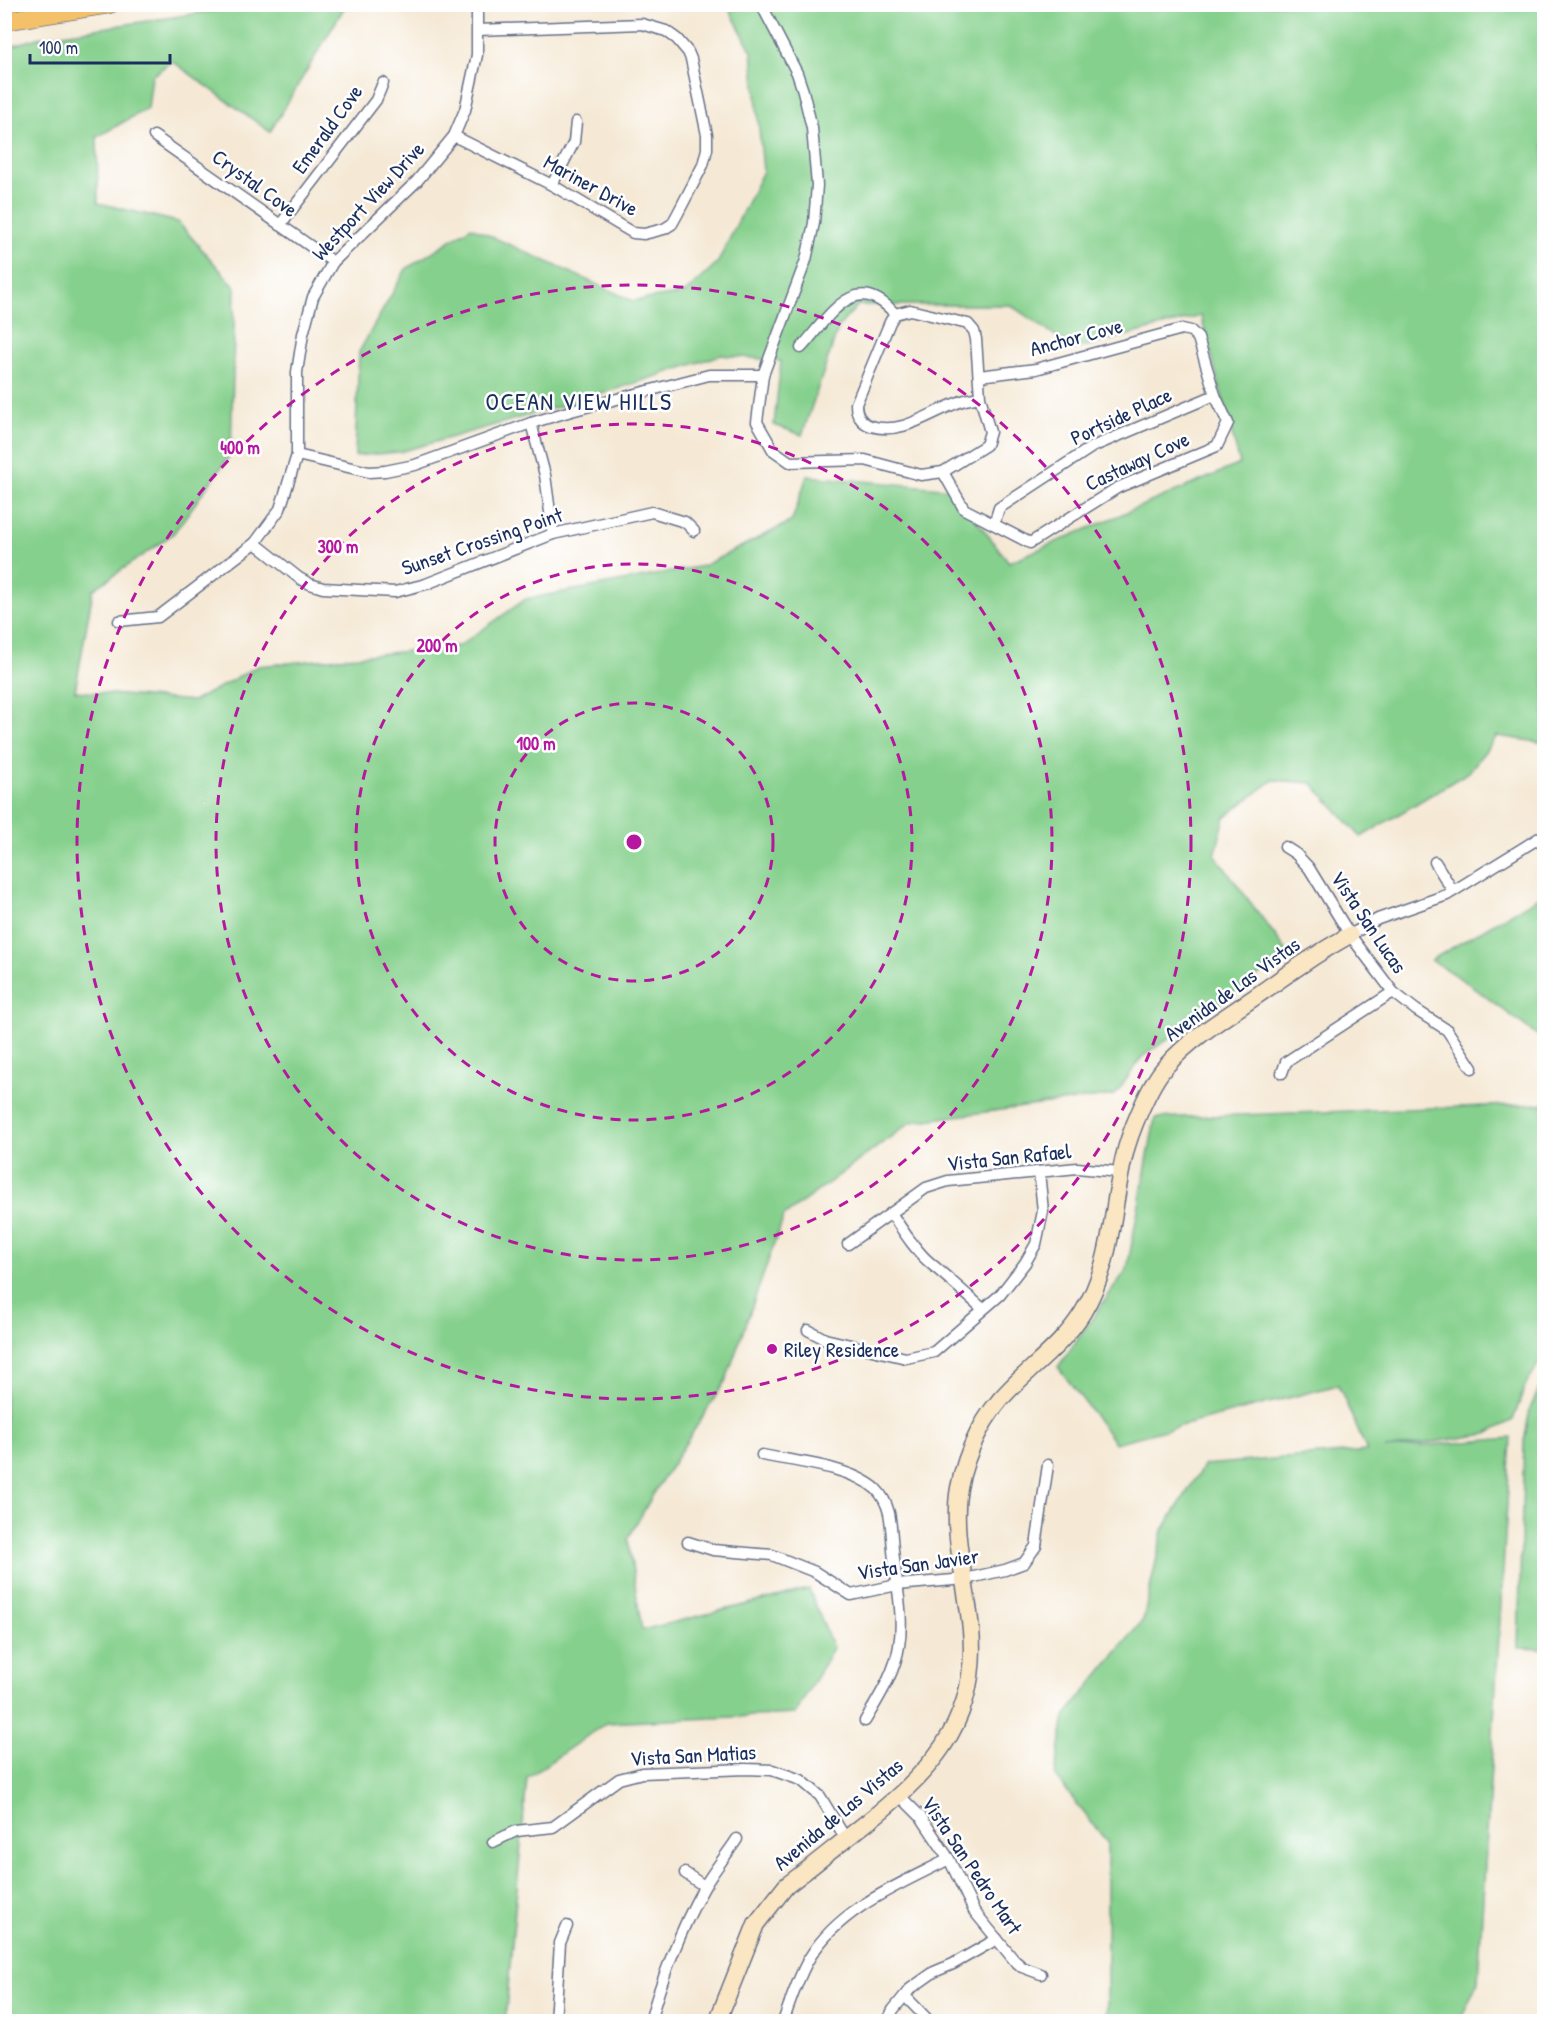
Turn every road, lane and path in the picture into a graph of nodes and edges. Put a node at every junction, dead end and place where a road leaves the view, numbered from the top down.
1 (110, 4) edge
2 (477, 4) edge
3 (761, 4) edge
4 (4, 21) edge
5 (478, 30) junction
6 (383, 83) dead end
7 (576, 122) dead end
8 (154, 136) dead end
9 (454, 136) junction
10 (552, 184) junction
11 (280, 225) junction
12 (333, 262) junction
13 (895, 314) junction
14 (1182, 329) joint
15 (801, 348) dead end
16 (763, 375) junction
17 (979, 376) junction
18 (1215, 395) junction
19 (980, 397) junction
20 (531, 423) junction
21 (297, 455) junction
22 (943, 472) junction
23 (994, 524) junction
24 (694, 531) dead end
25 (553, 534) junction
26 (255, 543) junction
27 (118, 621) dead end
28 (1545, 835) edge
29 (1285, 847) dead end
30 (1435, 862) dead end
31 (1454, 891) junction
32 (1350, 935) junction
33 (1394, 992) junction
34 (1472, 1068) dead end
35 (1282, 1073) dead end
36 (1040, 1172) junction
37 (1120, 1172) junction
38 (891, 1213) junction
39 (848, 1244) dead end
40 (982, 1309) junction
41 (808, 1330) dead end
42 (762, 1455) dead end
43 (1048, 1465) dead end
44 (688, 1542) dead end
45 (965, 1579) junction
46 (897, 1585) junction
47 (865, 1721) dead end
48 (900, 1796) junction
49 (737, 1839) dead end
50 (846, 1839) junction
51 (493, 1842) dead end
52 (949, 1859) junction
53 (685, 1873) dead end
54 (705, 1886) junction
55 (567, 1926) dead end
56 (998, 1939) junction
57 (1041, 1974) dead end
58 (905, 1996) junction
59 (555, 2022) edge
60 (650, 2022) edge
61 (717, 2022) edge
62 (783, 2022) edge
63 (887, 2022) edge
64 (930, 2022) edge

1 - 4 main road
2 - 5 street, Westport View Drive
3 - 16 street
5 - 9 street, Westport View Drive
5 - 10 street, Mariner Drive
6 - 11 street, Emerald Cove
7 - 10 street
8 - 11 street, Crystal Cove
9 - 10 street, Mariner Drive
9 - 12 street, Westport View Drive
11 - 12 street, Crystal Cove
12 - 21 street, Westport View Drive
13 - 15 street
13 - 17 street
13 - 19 street
14 - 17 street, Anchor Cove
14 - 18 street, Castaway Cove
16 - 20 street
16 - 22 street
17 - 19 street
18 - 23 street, Portside Place
18 - 23 street, Castaway Cove
19 - 22 street
20 - 21 street
20 - 25 street
21 - 26 street, Westport View Drive
22 - 23 street, Castaway Cove
24 - 25 street, Sunset Crossing Point
25 - 26 street, Sunset Crossing Point
26 - 27 street, Westport View Drive
28 - 31 street, Avenida de Las Vistas
29 - 32 street, Vista San Lucas
30 - 31 street
31 - 32 street, Avenida de Las Vistas
32 - 33 street, Vista San Lucas
32 - 37 street, Avenida de Las Vistas
33 - 34 street, Vista San Lucas
33 - 35 street
36 - 37 street, Vista San Rafael
36 - 38 street, Vista San Rafael
36 - 40 street
37 - 45 street, Avenida de Las Vistas
38 - 39 street, Vista San Rafael
38 - 40 street
40 - 41 street
42 - 46 street
43 - 45 street, Vista San Javier
44 - 46 street, Vista San Javier
45 - 46 street, Vista San Javier
45 - 48 street, Avenida de Las Vistas
46 - 47 street
48 - 50 street, Avenida de Las Vistas
48 - 52 street, Vista San Pedro Mart
49 - 54 street
50 - 51 street, Vista San Matias
50 - 61 street, Avenida de Las Vistas
52 - 56 street, Vista San Pedro Mart
52 - 62 street
53 - 54 street
54 - 60 street
55 - 59 street
56 - 57 street, Vista San Pedro Mart
56 - 58 street
58 - 63 street
58 - 64 street

